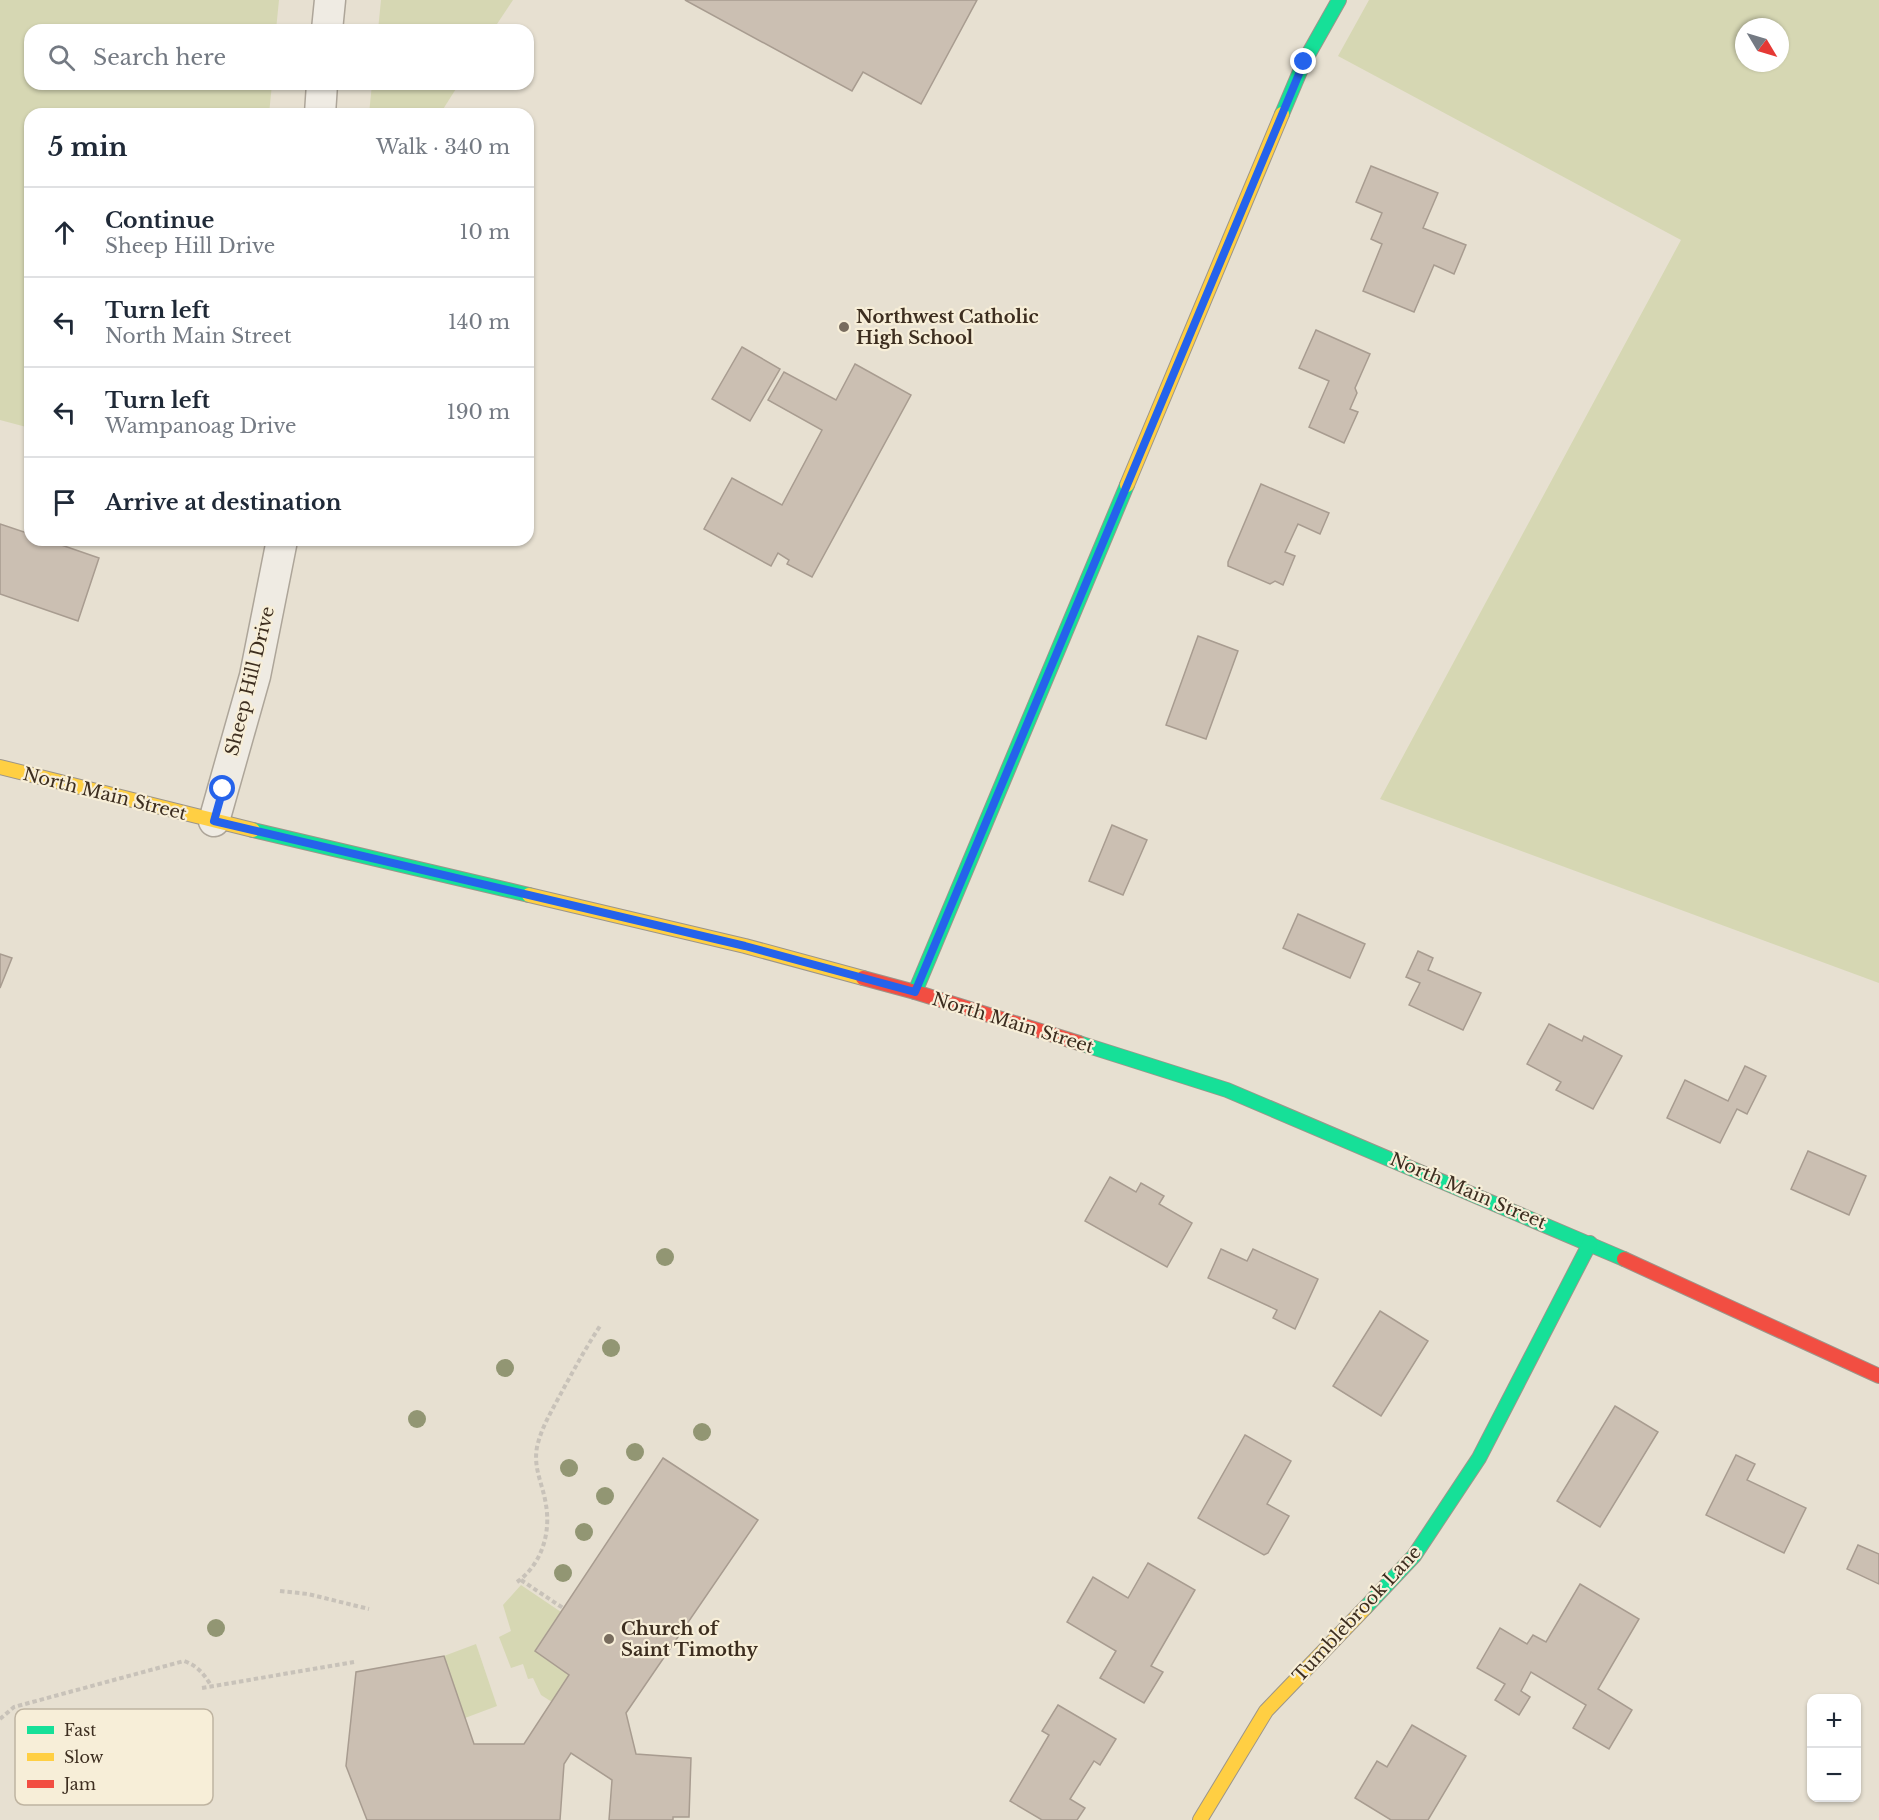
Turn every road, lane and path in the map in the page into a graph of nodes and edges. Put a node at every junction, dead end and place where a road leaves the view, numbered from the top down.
1 (330, 0) edge
2 (1339, 0) edge
3 (328, 24) edge
4 (322, 90) edge
5 (320, 108) edge
6 (281, 546) edge
7 (0, 767) edge
8 (214, 821) junction
9 (915, 992) junction
10 (1590, 1243) junction
11 (600, 1326) dead end
12 (1879, 1376) edge
13 (280, 1591) dead end
14 (563, 1608) dead end
15 (369, 1609) dead end
16 (354, 1662) dead end
17 (212, 1686) junction
18 (202, 1688) dead end
19 (0, 1719) edge
20 (1200, 1820) edge

1 - 3 street
2 - 9 main road
4 - 5 street
6 - 8 street, Sheep Hill Drive
7 - 8 main road, North Main Street
8 - 9 main road, North Main Street
9 - 10 main road, North Main Street
10 - 12 main road, North Main Street
10 - 20 main road, Tumblebrook Lane
11 - 14 path
13 - 15 path
16 - 17 path
17 - 18 path
17 - 19 path

